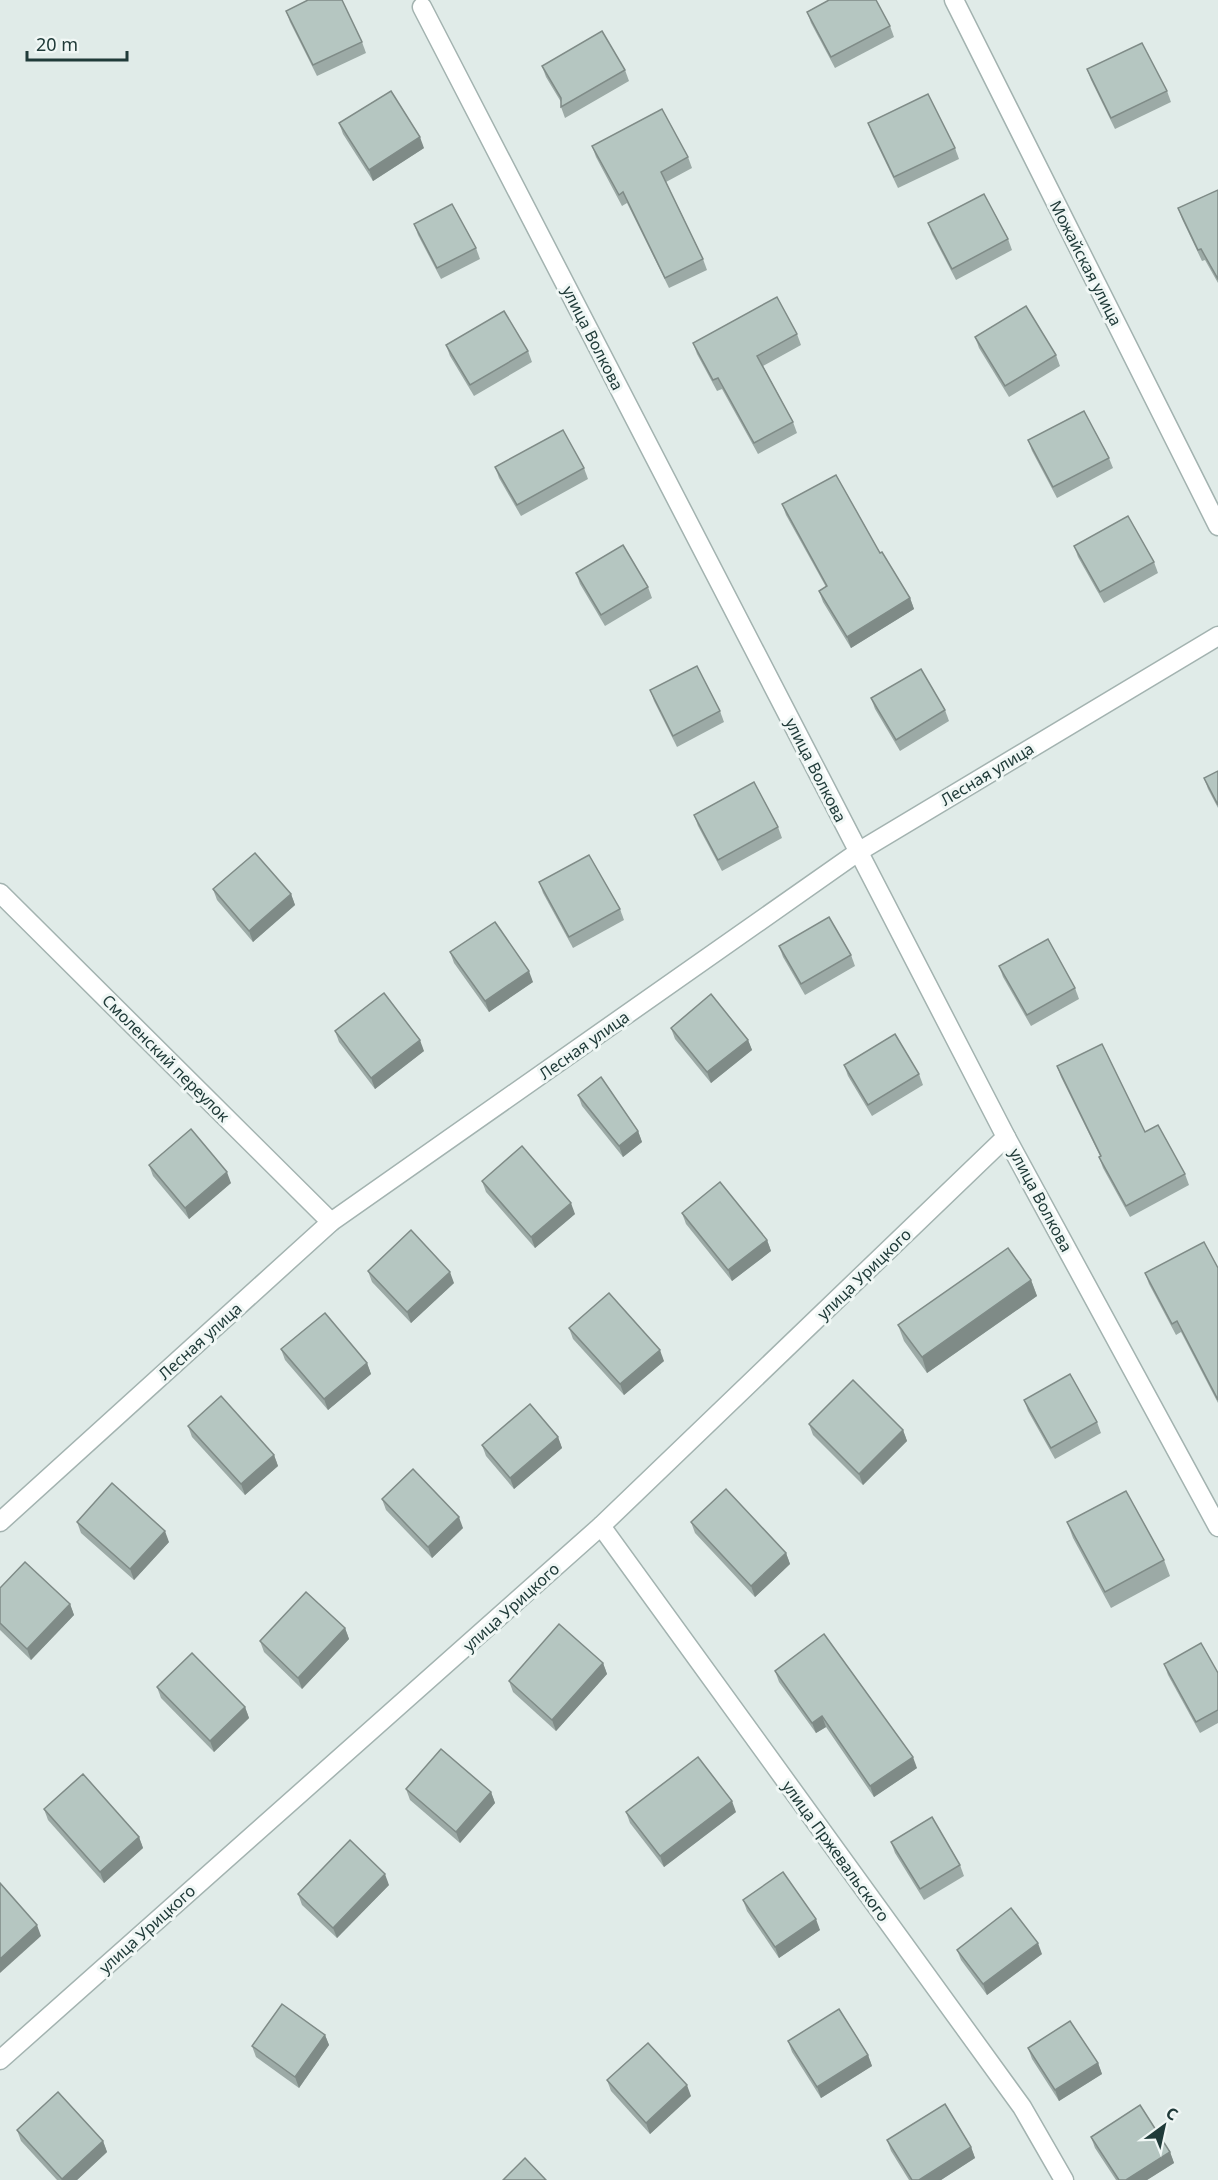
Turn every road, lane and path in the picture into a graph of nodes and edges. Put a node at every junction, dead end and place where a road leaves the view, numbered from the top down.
1 (954, 0) edge
2 (422, 8) dead end
3 (1218, 526) edge
4 (1218, 636) edge
5 (858, 852) junction
6 (0, 893) edge
7 (1006, 1137) junction
8 (331, 1222) junction
9 (0, 1522) edge
10 (601, 1526) junction
11 (1218, 1527) edge
12 (0, 2060) edge
13 (1064, 2180) edge

1 - 3 street, Можайская улица
2 - 5 street, улица Волкова
4 - 5 street, Лесная улица
5 - 7 street, улица Волкова
5 - 8 street, Лесная улица
6 - 8 street, Смоленский переулок
7 - 10 street, улица Урицкого
7 - 11 street, улица Волкова
8 - 9 street, Лесная улица
10 - 12 street, улица Урицкого
10 - 13 street, улица Пржевальского

